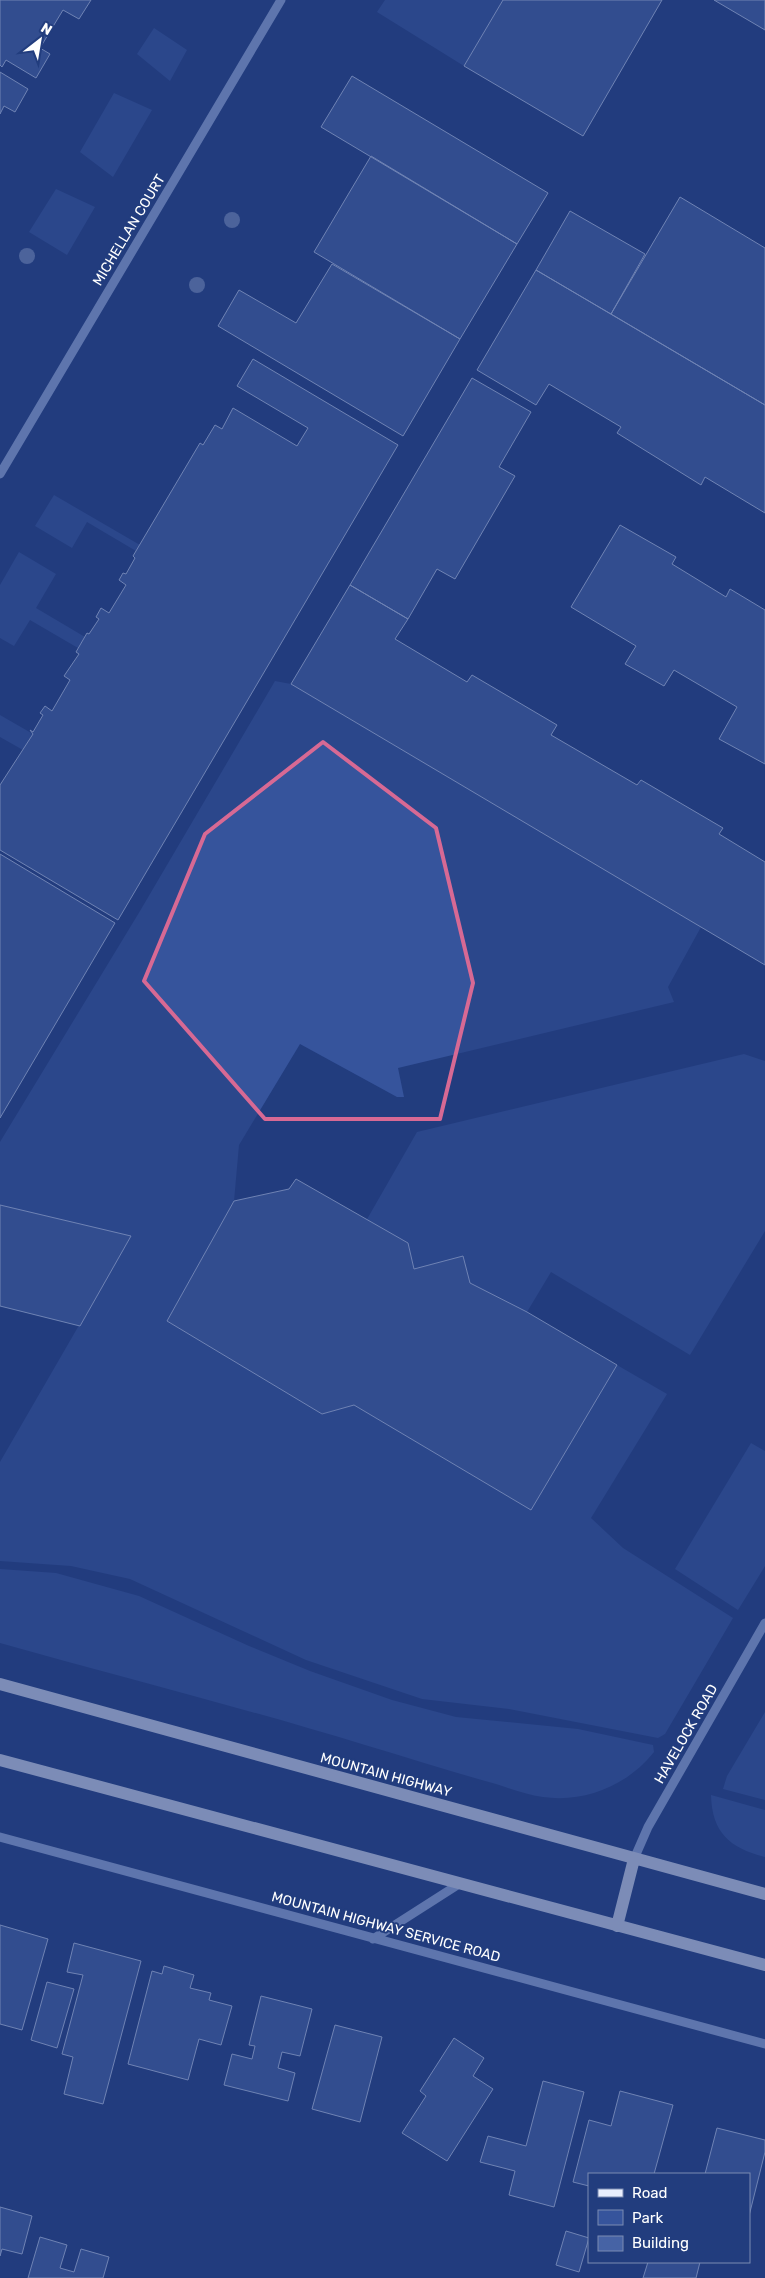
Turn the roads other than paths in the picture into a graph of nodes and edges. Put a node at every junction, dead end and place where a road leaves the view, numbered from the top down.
1 (281, 0) edge
2 (0, 474) edge
3 (765, 1623) edge
4 (0, 1684) edge
5 (0, 1760) edge
6 (0, 1837) edge
7 (634, 1859) junction
8 (459, 1884) junction
9 (765, 1894) edge
10 (618, 1926) junction
11 (373, 1939) junction
12 (765, 1965) edge
13 (765, 2044) edge

1 - 2 street, MICHELLAN COURT
3 - 7 street, HAVELOCK ROAD
4 - 7 main road, MOUNTAIN HIGHWAY
5 - 8 main road
6 - 11 street, MOUNTAIN HIGHWAY SERVICE ROAD
7 - 9 main road, MOUNTAIN HIGHWAY
7 - 10 main road
8 - 10 main road
8 - 11 street
10 - 12 main road
11 - 13 street, MOUNTAIN HIGHWAY SERVICE ROAD

